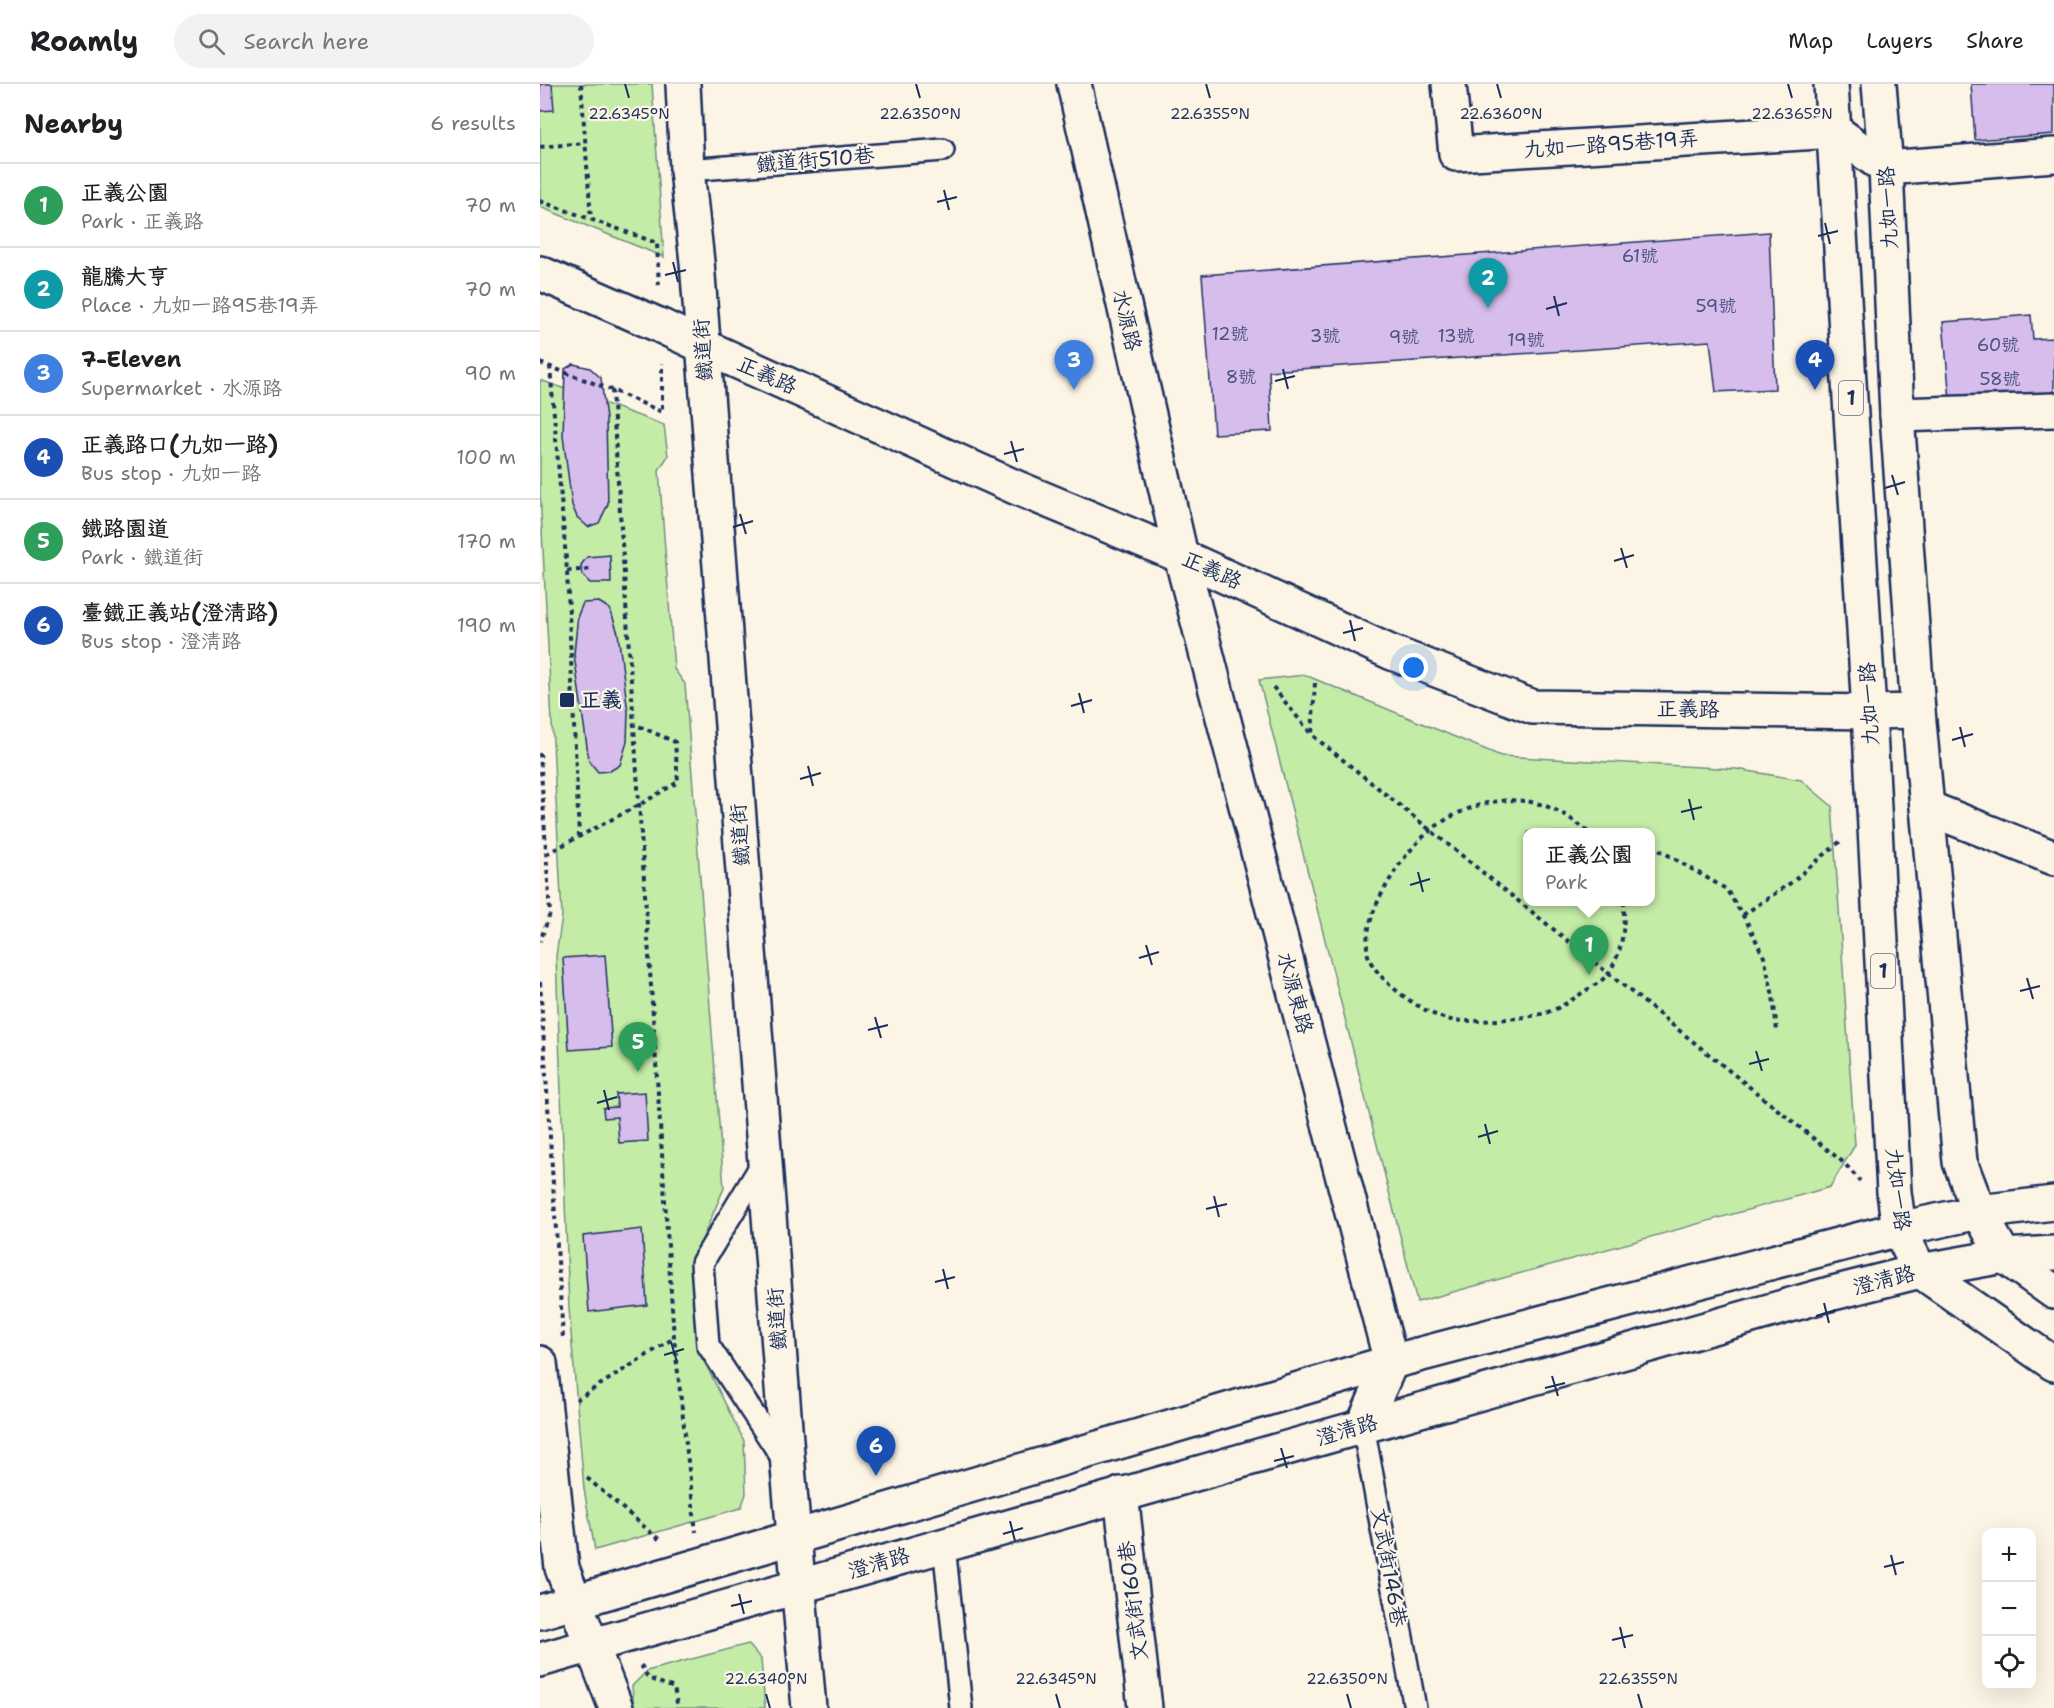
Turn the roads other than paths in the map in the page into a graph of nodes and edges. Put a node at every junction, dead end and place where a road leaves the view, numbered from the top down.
1 (683, 84) edge
2 (1074, 84) edge
3 (1449, 84) edge
4 (1831, 84) edge
5 (1879, 84) edge
6 (1835, 130) junction
7 (943, 150) dead end
8 (2054, 155) edge
9 (1886, 168) junction
10 (687, 170) junction
11 (540, 273) edge
12 (703, 346) junction
13 (2054, 411) edge
14 (1897, 416) junction
15 (1181, 556) junction
16 (1918, 711) junction
17 (1869, 712) junction
18 (1928, 808) junction
19 (2054, 858) edge
20 (765, 1159) junction
21 (2054, 1203) edge
22 (1979, 1212) junction
23 (1899, 1229) junction
24 (2054, 1253) edge
25 (2004, 1256) junction
26 (1920, 1271) junction
27 (2054, 1292) edge
28 (552, 1355) edge
29 (1391, 1362) junction
30 (2054, 1364) edge
31 (1363, 1426) junction
32 (788, 1467) junction
33 (1121, 1494) junction
34 (795, 1538) junction
35 (944, 1545) junction
36 (800, 1586) junction
37 (575, 1603) junction
38 (540, 1613) edge
39 (593, 1646) junction
40 (540, 1660) edge
41 (616, 1708) edge
42 (809, 1708) edge
43 (961, 1708) edge
44 (1145, 1708) edge
45 (1415, 1708) edge

1 - 10 street, 鐵道街
2 - 15 street, 水源路
3 - 6 street, 九如一路95巷19弄
4 - 6 street, 九如一路 / 1
5 - 9 street, 九如一路
6 - 9 street
6 - 17 street, 九如一路 / 1
7 - 10 lane, 鐵道街510巷
8 - 9 street
9 - 14 street, 九如一路
10 - 12 street, 鐵道街
11 - 12 street, 正義路
12 - 15 street, 正義路
12 - 20 street, 鐵道街
13 - 14 street
14 - 16 street, 九如一路
15 - 17 street, 正義路
15 - 29 street, 水源東路
16 - 17 street, 正義路
16 - 18 street, 九如一路
17 - 23 street, 九如一路 / 1
18 - 19 street
18 - 22 street, 九如一路
20 - 32 street, 鐵道街
20 - 32 lane
21 - 22 street
22 - 23 street
22 - 25 street, 九如一路
23 - 26 street, 九如一路 / 1
23 - 29 street
24 - 25 street, 澄清路
25 - 26 street, 澄清路
25 - 27 street
26 - 30 street, 九如一路 / 1
26 - 31 street, 澄清路
28 - 37 street
29 - 31 street
29 - 34 street
31 - 33 street, 澄清路
31 - 45 lane, 文武街146巷
32 - 34 street, 鐵道街
33 - 35 street, 澄清路
33 - 44 street, 文武街160巷
34 - 36 street, 鐵道街
34 - 37 street
35 - 36 street, 澄清路
35 - 43 lane
36 - 39 street, 澄清路
36 - 42 street, 鐵道街
37 - 38 street
37 - 39 street
39 - 40 street, 澄清路
39 - 41 street

